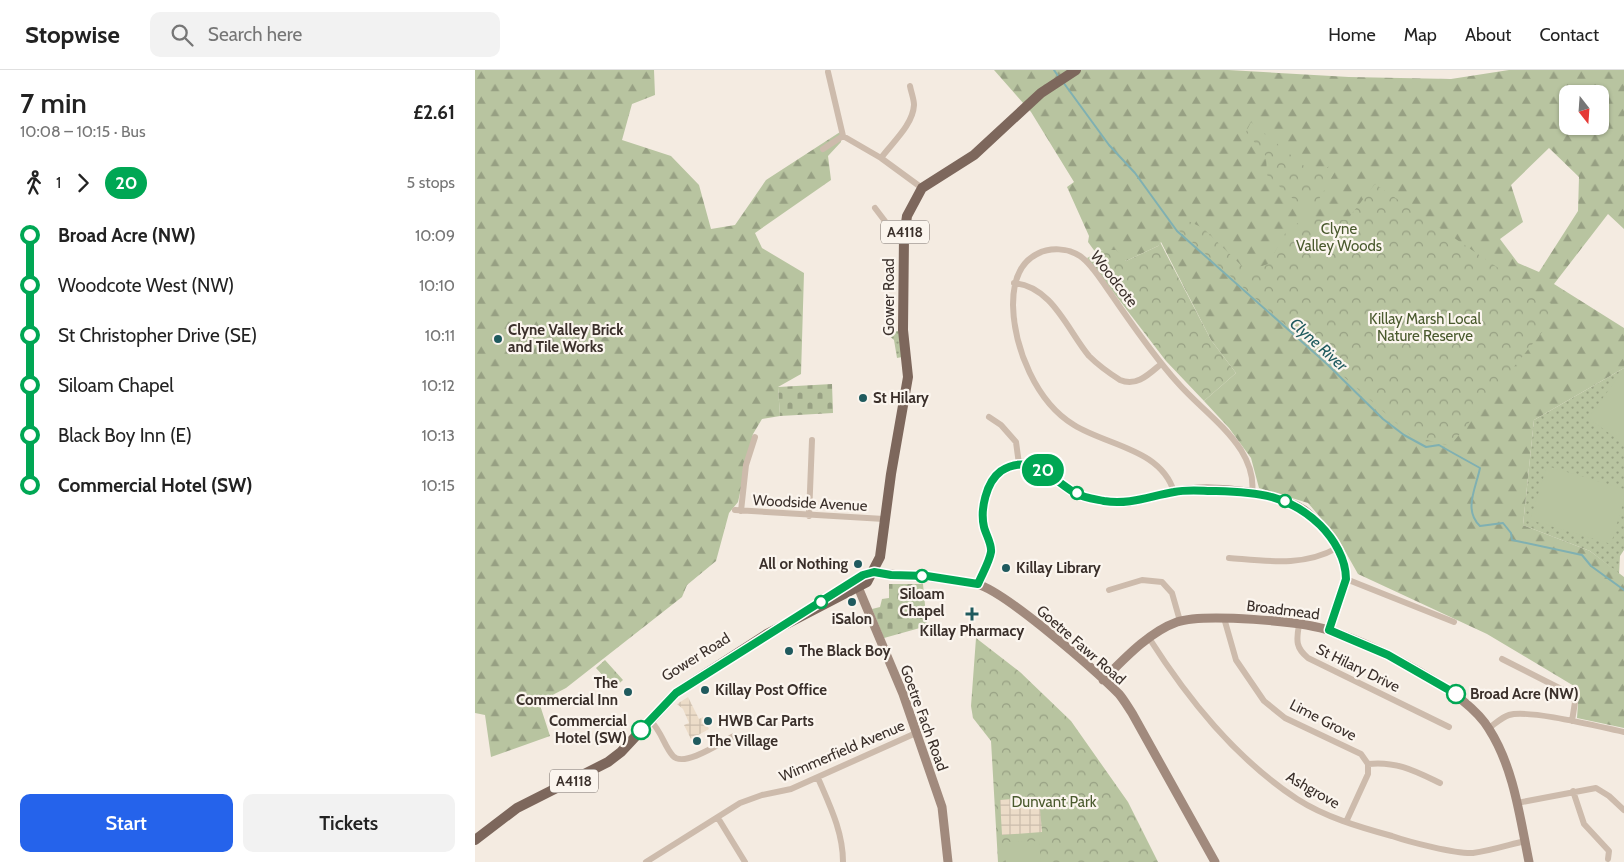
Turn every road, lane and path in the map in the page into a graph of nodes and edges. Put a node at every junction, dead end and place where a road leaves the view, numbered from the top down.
1 (1076, 70) edge
2 (828, 72) dead end
3 (910, 85) dead end
4 (843, 136) junction
5 (823, 149) dead end
6 (881, 158) junction
7 (921, 188) junction
8 (875, 208) dead end
9 (904, 237) junction
10 (1014, 283) junction
11 (1161, 364) junction
12 (989, 417) dead end
13 (755, 437) dead end
14 (812, 440) dead end
15 (1019, 464) junction
16 (1174, 492) junction
17 (1252, 493) junction
18 (809, 516) junction
19 (884, 519) junction
20 (1337, 548) junction
21 (1229, 558) dead end
22 (874, 572) junction
23 (1346, 579) junction
24 (978, 584) junction
25 (858, 588) junction
26 (1109, 590) dead end
27 (811, 610) junction
28 (1224, 618) junction
29 (1180, 621) junction
30 (1453, 622) dead end
31 (1299, 625) junction
32 (1329, 630) junction
33 (1149, 638) junction
34 (1502, 659) dead end
35 (1103, 680) junction
36 (651, 718) junction
37 (1572, 721) junction
38 (1449, 727) dead end
39 (1489, 728) junction
40 (1624, 732) edge
41 (917, 733) junction
42 (734, 736) dead end
43 (1368, 764) junction
44 (818, 778) junction
45 (1440, 783) dead end
46 (1573, 791) junction
47 (1517, 804) junction
48 (1624, 810) edge
49 (718, 818) junction
50 (1346, 822) junction
51 (475, 840) edge
52 (1525, 841) junction
53 (1608, 859) dead end
54 (647, 862) edge
55 (745, 862) edge
56 (843, 862) edge
57 (948, 862) edge
58 (1215, 862) edge
59 (1529, 862) edge

1 - 7 main road
2 - 4 street
3 - 6 street
4 - 5 street
4 - 6 street
6 - 7 street
7 - 9 main road, Gower Road / A4118
8 - 9 street
9 - 19 main road, Gower Road / A4118
10 - 11 street
10 - 11 street, Woodcote
10 - 16 street, Woodcote
11 - 17 street, Woodcote
12 - 15 street
13 - 18 street, Woodside Avenue
14 - 18 street
15 - 16 street
15 - 24 street
16 - 17 street
17 - 20 street
18 - 19 street, Woodside Avenue
19 - 22 main road, Gower Road / A4118
20 - 21 street
20 - 23 street
22 - 24 street, Goetre Fawr Road
22 - 25 main road, Gower Road / A4118
22 - 27 main road, Gower Road / A4118
23 - 30 street
23 - 32 street
24 - 35 street, Goetre Fawr Road
25 - 27 main road, Gower Road / A4118
25 - 41 street, Goetre Fach Road
26 - 29 street
27 - 36 main road, Gower Road / A4118
28 - 29 street, Broadmead
28 - 31 street, Broadmead
28 - 43 street, Lime Grove
29 - 33 street, Broadmead
31 - 32 street, Broadmead
31 - 38 street, St Hilary Drive
32 - 39 street, Broadmead
33 - 35 street, Broadmead
33 - 50 street, Ashgrove
34 - 37 street
35 - 58 street, Goetre Fawr Road
36 - 42 street
36 - 51 main road, Gower Road / A4118
37 - 39 street
37 - 40 street
39 - 47 street, Broadmead
41 - 44 street, Wimmerfield Avenue
41 - 57 street, Goetre Fach Road
43 - 45 street
43 - 50 street
44 - 49 street, Wimmerfield Avenue
44 - 56 street
46 - 47 street
46 - 48 street
46 - 53 street
47 - 52 street, Broadmead
49 - 54 street, Wimmerfield Avenue
49 - 55 street
50 - 52 street, Ashgrove
52 - 59 street, Broadmead

